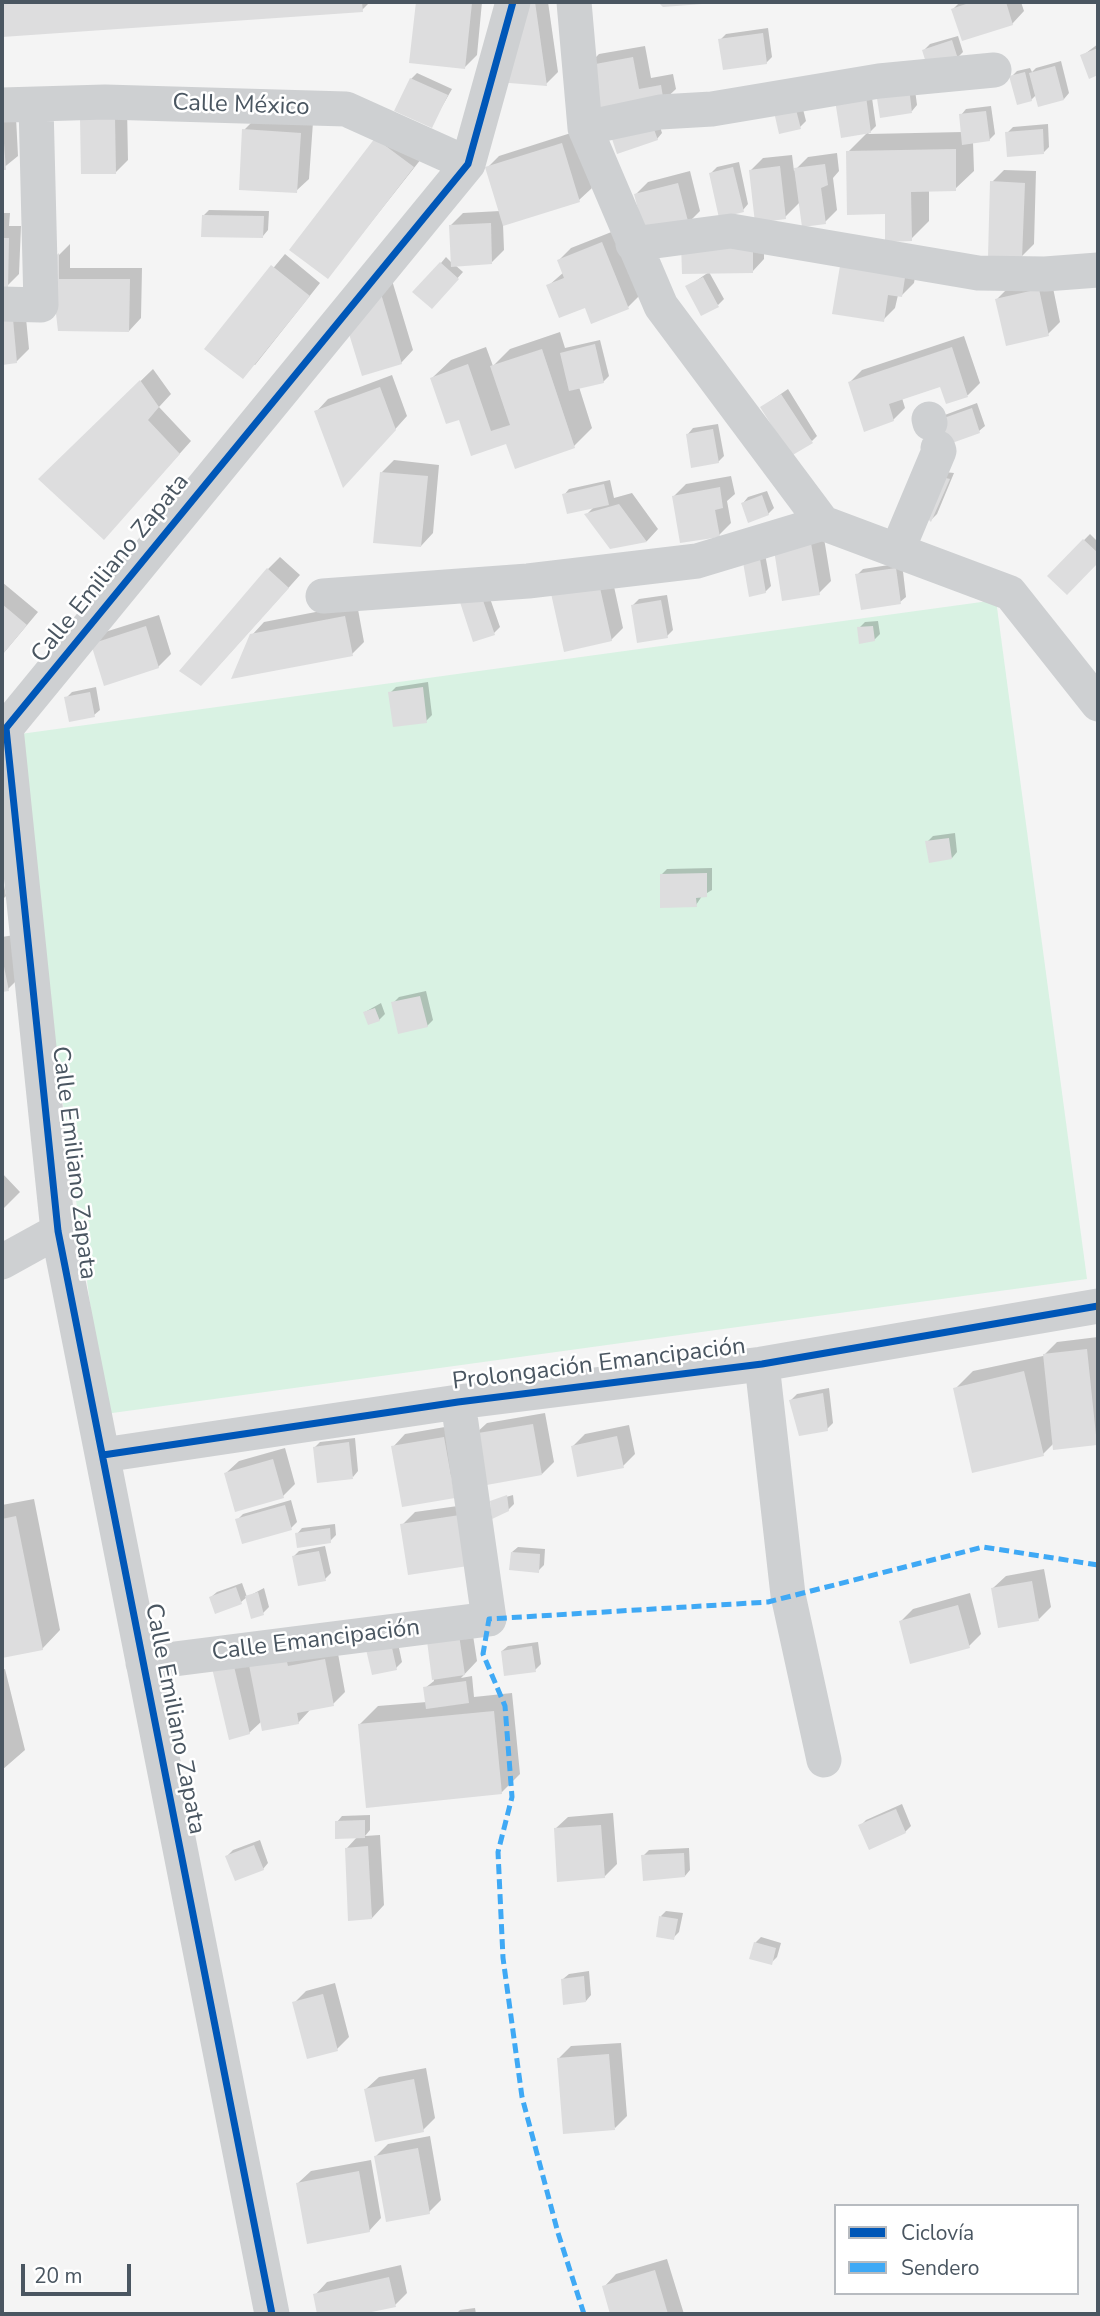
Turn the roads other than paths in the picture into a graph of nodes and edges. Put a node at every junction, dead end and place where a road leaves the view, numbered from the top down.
1 (513, 2) edge
2 (574, 2) edge
3 (994, 70) dead end
4 (36, 104) junction
5 (2, 105) edge
6 (585, 128) junction
7 (468, 164) junction
8 (633, 244) junction
9 (1098, 270) edge
10 (2, 304) edge
11 (932, 430) dead end
12 (823, 523) junction
13 (897, 551) junction
14 (323, 596) dead end
15 (1098, 704) edge
16 (58, 1231) junction
17 (2, 1262) edge
18 (1098, 1306) edge
19 (762, 1364) junction
20 (458, 1402) junction
21 (103, 1455) junction
22 (143, 1662) junction
23 (824, 1760) dead end
24 (272, 2314) edge

1 - 7 street, Calle Emiliano Zapata
2 - 6 street
3 - 6 street
4 - 5 street, Calle México
4 - 7 street, Calle México
4 - 10 street
6 - 8 street
7 - 16 street, Calle Emiliano Zapata
8 - 9 street
8 - 12 street
11 - 13 street
12 - 13 street
12 - 14 street
13 - 15 street
16 - 17 street
16 - 21 street, Calle Emiliano Zapata
18 - 19 street, Prolongación Emancipación
19 - 20 street, Prolongación Emancipación
19 - 23 street
20 - 21 street, Prolongación Emancipación
20 - 22 street, Calle Emancipación
21 - 22 street, Calle Emiliano Zapata
22 - 24 street, Calle Emiliano Zapata

